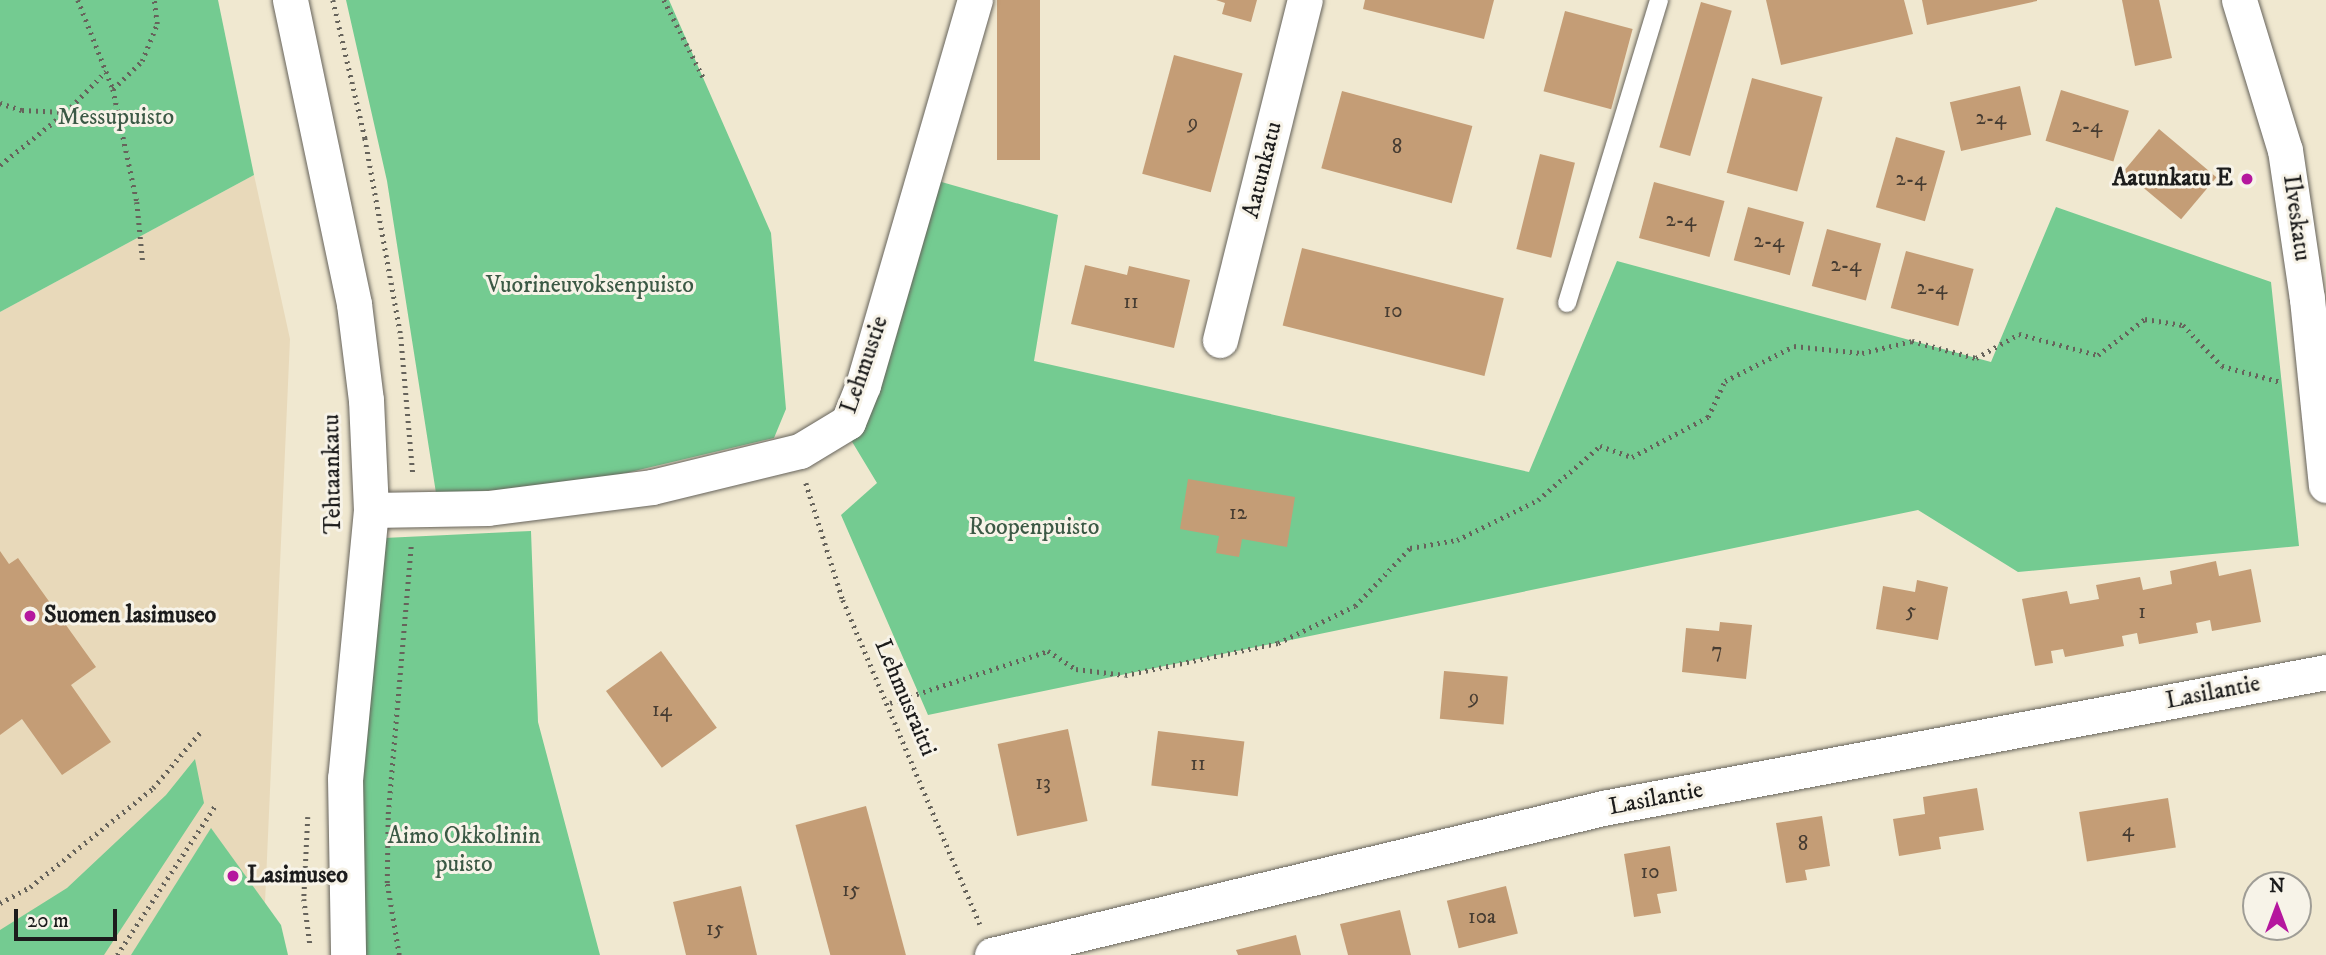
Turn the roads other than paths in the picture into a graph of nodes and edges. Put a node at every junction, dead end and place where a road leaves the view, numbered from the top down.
1 (290, 0) edge
2 (975, 0) edge
3 (1305, 0) edge
4 (1659, 0) edge
5 (2239, 0) edge
6 (1567, 303) dead end
7 (1220, 340) dead end
8 (2326, 485) edge
9 (372, 510) junction
10 (2326, 672) edge
11 (993, 954) edge
12 (348, 955) edge

1 - 9 street, Tehtaankatu
2 - 9 street, Lehmustie
3 - 7 street, Aatunkatu
4 - 6 lane
5 - 8 street, Ilveskatu
9 - 12 street, Tehtaankatu
10 - 11 street, Lasilantie

